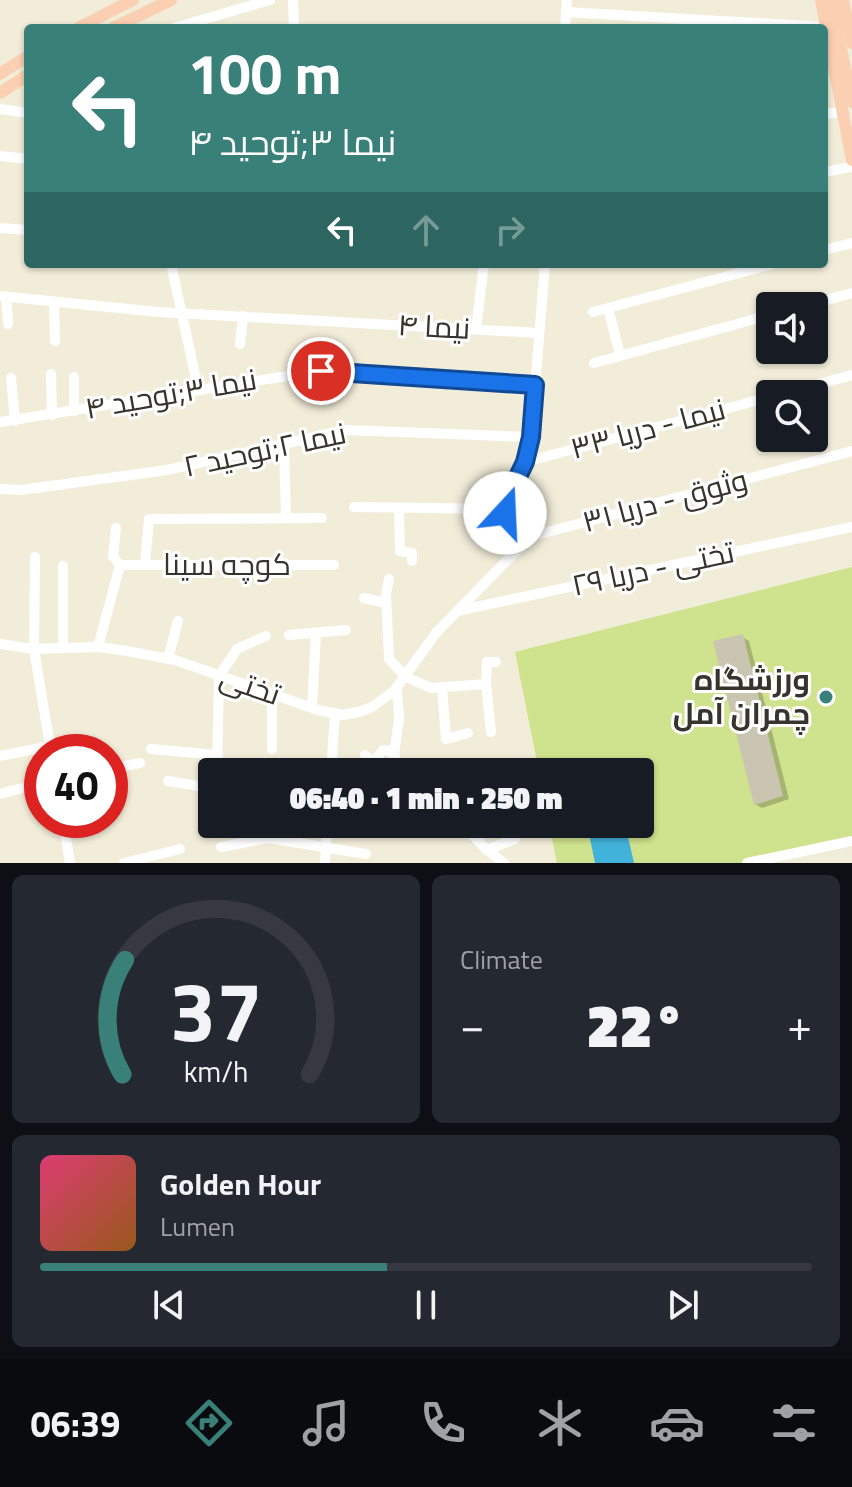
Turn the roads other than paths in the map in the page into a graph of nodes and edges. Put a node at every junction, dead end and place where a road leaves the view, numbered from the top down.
1 (133, 0) edge
2 (171, 0) edge
3 (270, 0) edge
4 (293, 0) edge
5 (567, 0) edge
6 (821, 0) edge
7 (831, 0) edge
8 (843, 0) edge
9 (566, 12) junction
10 (86, 24) edge
11 (121, 24) edge
12 (188, 24) edge
13 (294, 24) edge
14 (565, 24) edge
15 (774, 24) edge
16 (825, 24) edge
17 (828, 38) edge
18 (852, 43) edge
19 (24, 59) edge
20 (0, 74) edge
21 (24, 78) edge
22 (0, 93) edge
23 (852, 102) edge
24 (0, 109) edge
25 (24, 112) edge
26 (842, 112) junction
27 (828, 114) edge
28 (0, 156) edge
29 (24, 159) edge
30 (852, 160) edge
31 (852, 167) edge
32 (828, 171) edge
33 (0, 228) edge
34 (24, 230) edge
35 (852, 243) edge
36 (828, 249) edge
37 (172, 268) edge
38 (484, 268) edge
39 (545, 268) edge
40 (758, 268) edge
41 (852, 293) edge
42 (3, 297) edge
43 (828, 300) edge
44 (54, 302) junction
45 (608, 308) junction
46 (593, 312) dead end
47 (182, 313) junction
48 (243, 316) junction
49 (756, 319) edge
50 (8, 324) dead end
51 (476, 329) junction
52 (539, 333) junction
53 (55, 341) dead end
54 (240, 344) dead end
55 (620, 355) junction
56 (594, 363) dead end
57 (51, 374) dead end
58 (852, 375) edge
59 (74, 377) dead end
60 (11, 378) dead end
61 (828, 382) edge
62 (535, 385) junction
63 (198, 388) junction
64 (756, 401) edge
65 (74, 411) junction
66 (52, 415) junction
67 (15, 421) junction
68 (0, 422) edge
69 (531, 437) junction
70 (284, 444) junction
71 (852, 451) edge
72 (525, 462) junction
73 (0, 489) edge
74 (354, 507) dead end
75 (399, 508) junction
76 (504, 509) junction
77 (286, 518) junction
78 (322, 518) dead end
79 (852, 527) edge
80 (116, 528) dead end
81 (525, 538) junction
82 (35, 557) dead end
83 (412, 561) dead end
84 (120, 565) junction
85 (145, 565) junction
86 (334, 565) dead end
87 (63, 566) dead end
88 (389, 579) dead end
89 (364, 598) dead end
90 (386, 603) junction
91 (455, 611) junction
92 (178, 621) dead end
93 (346, 630) dead end
94 (316, 633) junction
95 (289, 635) dead end
96 (266, 636) dead end
97 (0, 644) edge
98 (63, 646) junction
99 (98, 647) junction
100 (34, 649) junction
101 (168, 659) junction
102 (496, 662) dead end
103 (219, 676) junction
104 (406, 677) junction
105 (486, 684) junction
106 (442, 687) junction
107 (397, 688) junction
108 (272, 694) junction
109 (312, 708) junction
110 (335, 713) junction
111 (491, 732) dead end
112 (468, 733) dead end
113 (48, 734) edge
114 (151, 749) dead end
115 (272, 749) dead end
116 (24, 753) edge
117 (0, 756) edge
118 (394, 757) edge
119 (218, 758) edge
120 (332, 758) edge
121 (198, 760) edge
122 (140, 763) dead end
123 (128, 765) edge
124 (168, 781) dead end
125 (198, 786) edge
126 (24, 788) edge
127 (0, 794) edge
128 (66, 838) edge
129 (326, 838) edge
130 (475, 838) edge
131 (515, 839) dead end
132 (852, 841) edge
133 (221, 847) dead end
134 (326, 847) junction
135 (180, 849) dead end
136 (487, 850) junction
137 (366, 854) dead end
138 (70, 863) edge
139 (124, 863) edge
140 (325, 863) edge
141 (504, 863) edge
142 (748, 863) edge

1 - 10 main road
2 - 11 main road
3 - 12 street
4 - 13 street
5 - 9 street
6 - 16 main road
7 - 23 main road
8 - 18 main road
9 - 14 street
9 - 15 street
17 - 26 main road
19 - 20 main road
21 - 22 main road
24 - 25 street
26 - 27 street
26 - 30 main road
28 - 29 street
31 - 32 street
33 - 34 street
35 - 36 street
37 - 47 street
38 - 51 street
39 - 52 street
40 - 45 street
41 - 43 street
42 - 44 street, نیما ۴
42 - 50 street
44 - 47 street, نیما ۴
44 - 53 street
45 - 46 street
45 - 55 street
47 - 48 street, نیما ۴
47 - 63 street
48 - 51 street, نیما ۴
48 - 54 street
49 - 55 street
51 - 52 street, نیما ۴
52 - 62 street
55 - 56 street
57 - 66 street
58 - 61 street
59 - 65 street
60 - 67 street
62 - 63 street, نیما ۳;توحید ۴
62 - 69 street
63 - 65 street, نیما ۳;توحید ۴
64 - 72 street, نیما - دریا ۳۳
65 - 66 street, نیما ۳;توحید ۴
66 - 67 street, نیما ۳;توحید ۴
67 - 68 street, نیما ۳;توحید ۴
69 - 70 street, نیما ۲;توحید ۲
69 - 72 street
70 - 73 street, نیما ۲;توحید ۲
70 - 77 street
71 - 81 street, وثوق - دریا ۳۱
72 - 76 street
74 - 75 street
75 - 76 street
75 - 83 street
76 - 81 street
77 - 78 street
77 - 85 street
79 - 91 street, تختی - دریا ۲۹
80 - 84 street
81 - 91 street, تختی
82 - 100 street
84 - 85 street, کوچه سینا
84 - 99 street
85 - 86 street, کوچه سینا
87 - 98 street
88 - 90 street
89 - 90 street
90 - 104 street
91 - 104 street, تختی
92 - 101 street
93 - 94 street
94 - 95 street
94 - 109 street
96 - 103 street
97 - 100 street, تختی
98 - 99 street, تختی
98 - 100 street, تختی
99 - 101 street, تختی
100 - 113 street
101 - 103 street, تختی
102 - 105 street
103 - 108 street, تختی
103 - 119 street
104 - 106 street
104 - 107 street, تختی
105 - 106 street
105 - 111 street
106 - 112 street
107 - 110 street, تختی
107 - 118 street
108 - 109 street, تختی
108 - 115 street
109 - 110 street, تختی
110 - 120 street
114 - 121 street
116 - 117 street
122 - 123 street
124 - 125 street
126 - 127 street
128 - 138 street
129 - 134 street
130 - 136 street
131 - 136 street
132 - 142 street
133 - 134 street
134 - 137 street
134 - 140 street
135 - 139 street
136 - 141 street

